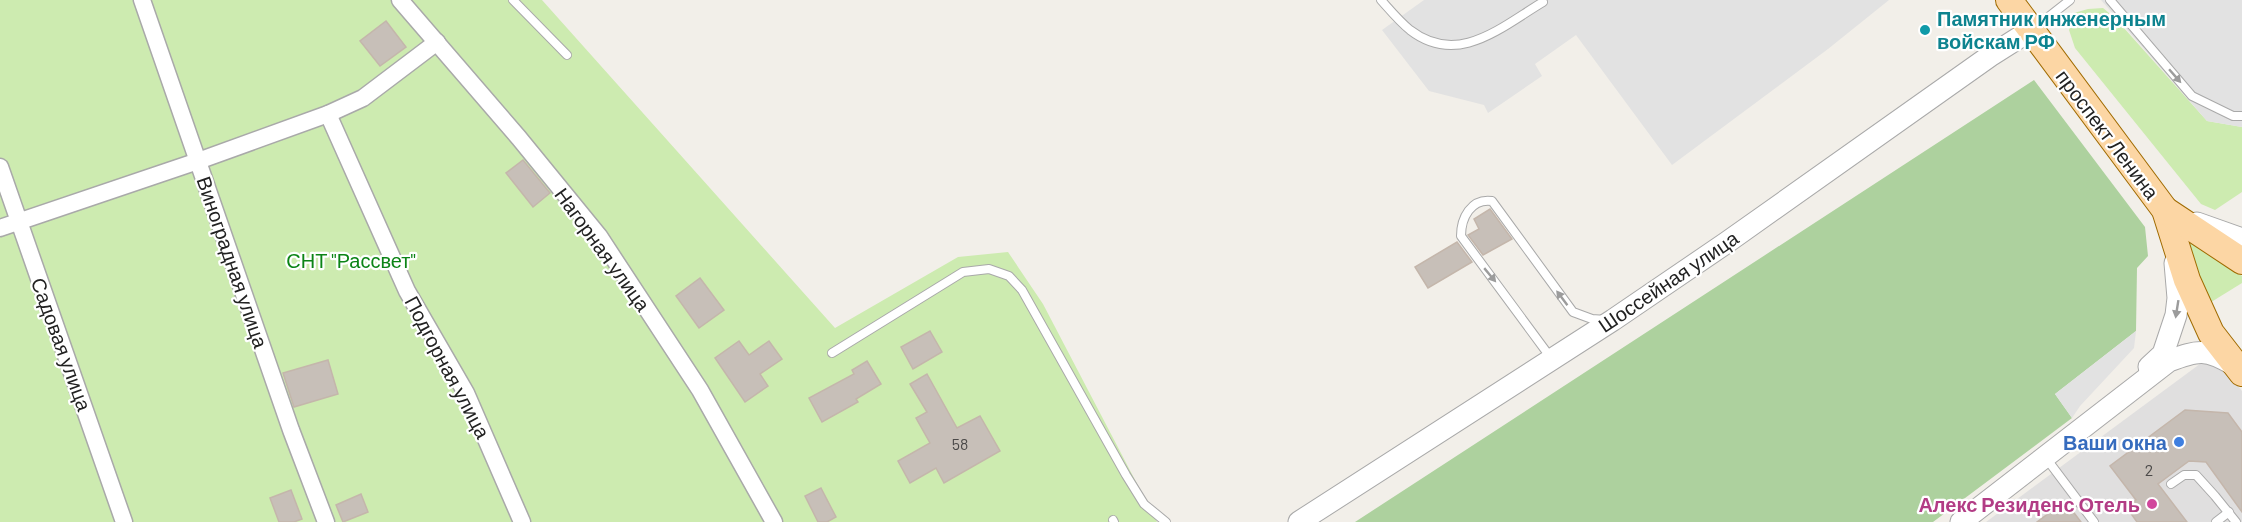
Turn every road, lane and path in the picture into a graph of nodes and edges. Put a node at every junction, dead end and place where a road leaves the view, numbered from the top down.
1 (142, 0) edge
2 (400, 0) edge
3 (513, 0) edge
4 (1381, 0) edge
5 (2009, 0) edge
6 (2070, 0) edge
7 (2110, 0) edge
8 (1543, 2) dead end
9 (2031, 30) junction
10 (437, 42) junction
11 (567, 55) dead end
12 (328, 114) junction
13 (2242, 116) edge
14 (198, 161) junction
15 (0, 167) edge
16 (2165, 210) junction
17 (18, 221) junction
18 (0, 228) edge
19 (2242, 239) edge
20 (2242, 261) edge
21 (1613, 320) junction
22 (832, 353) dead end
23 (1551, 358) junction
24 (2240, 370) edge
25 (2105, 412) junction
26 (2045, 458) junction
27 (2171, 484) dead end
28 (2229, 512) junction
29 (124, 522) edge
30 (326, 522) edge
31 (522, 522) edge
32 (774, 522) edge
33 (1166, 522) edge
34 (1299, 522) edge
35 (1961, 522) edge
36 (2094, 522) edge
37 (2216, 522) edge
38 (2235, 522) edge

1 - 14 street, Виноградная улица
2 - 10 street, Нагорная улица
3 - 11 lane
4 - 8 lane
5 - 9 main road, проспект Ленина
6 - 9 lane
7 -> 13 lane
9 - 16 main road, проспект Ленина
9 - 21 street, Шоссейная улица
10 - 12 street
10 - 32 street, Нагорная улица
12 - 14 street
12 - 31 street, Подгорная улица
14 - 17 street
14 - 30 street, Виноградная улица
15 - 17 street, Садовая улица
16 - 19 street
16 - 20 main road, проспект Ленина
16 - 24 main road, проспект Ленина
16 -> 25 street
17 - 18 street
17 - 29 street, Садовая улица
21 - 23 street, Шоссейная улица
21 -> 23 lane
22 - 33 lane
23 - 34 street, Шоссейная улица
24 - 25 street
25 - 26 street
26 - 35 street
26 - 36 lane
27 - 28 lane
28 - 37 lane
28 - 38 lane

